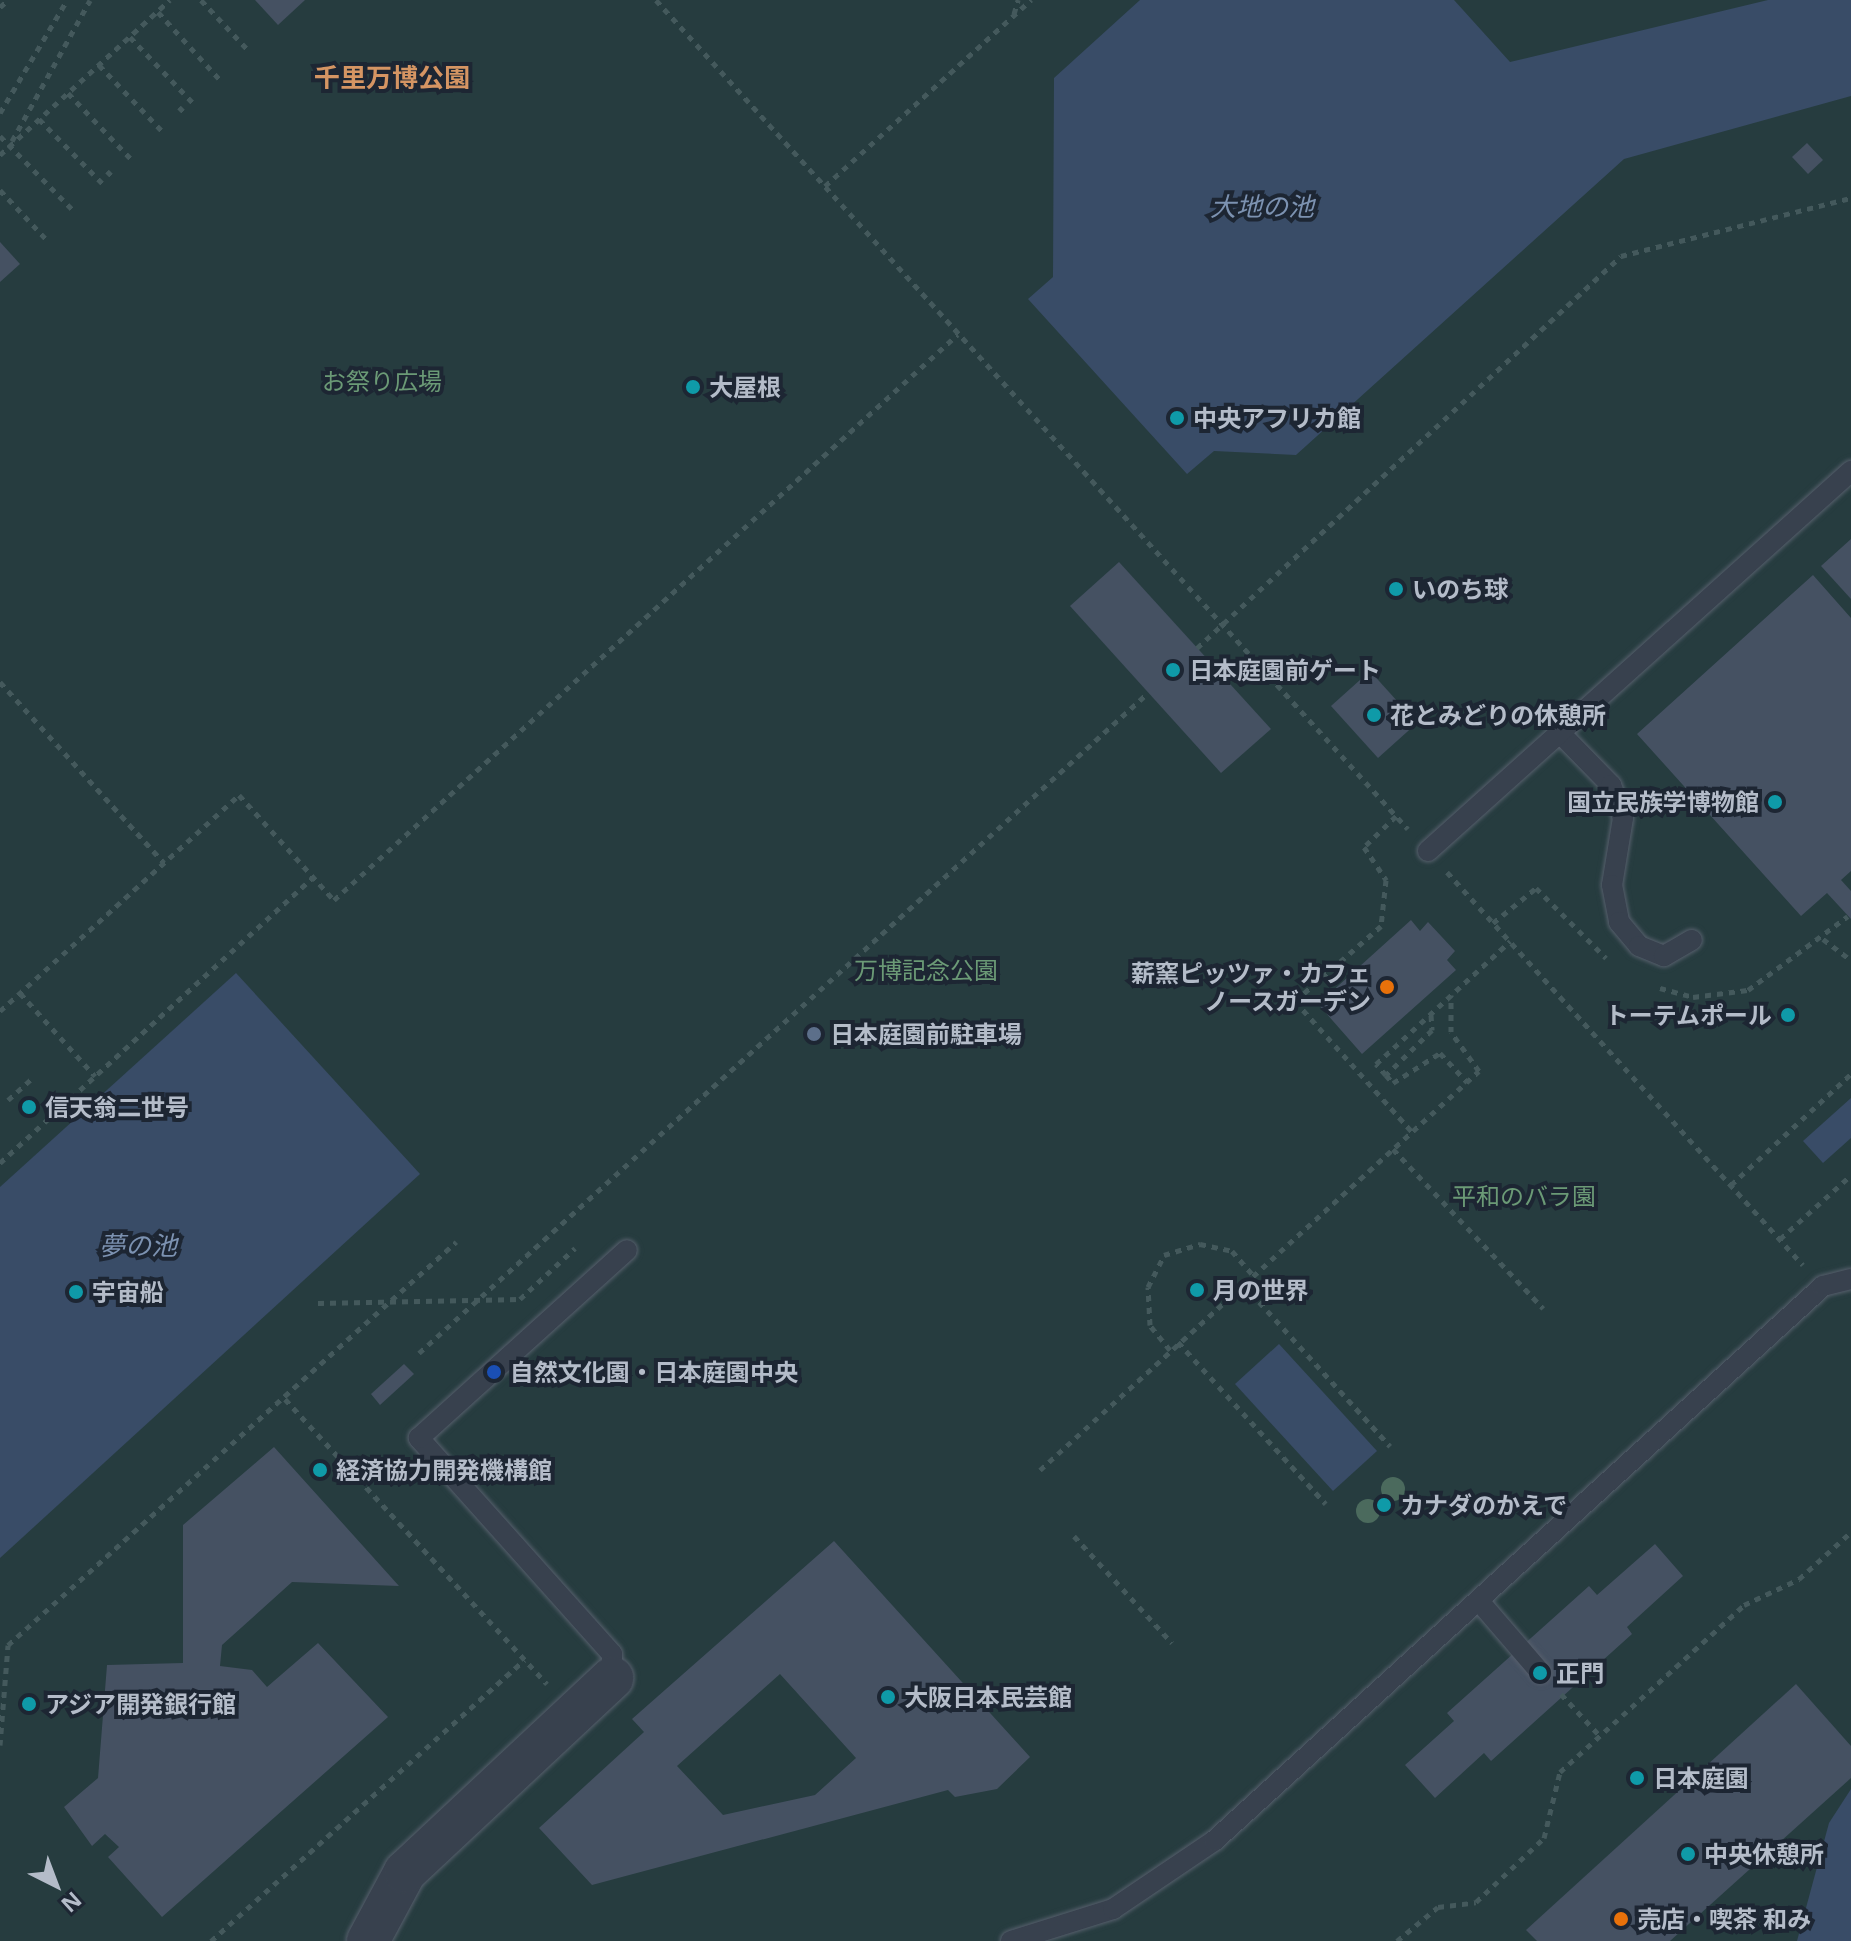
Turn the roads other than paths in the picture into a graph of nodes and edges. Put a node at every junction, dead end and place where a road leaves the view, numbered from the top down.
1 (1851, 471) edge
2 (1560, 733) junction
3 (1428, 851) road end
4 (1692, 940) dead end
5 (627, 1250) dead end
6 (1851, 1279) edge
7 (1479, 1601) junction
8 (1541, 1673) road end
9 (612, 1678) joint
10 (368, 1941) edge
11 (1011, 1941) edge

1 - 2 lane
2 - 3 lane
2 - 4 lane
5 - 9 lane
6 - 7 lane
7 - 8 lane
7 - 11 lane
9 - 10 street

